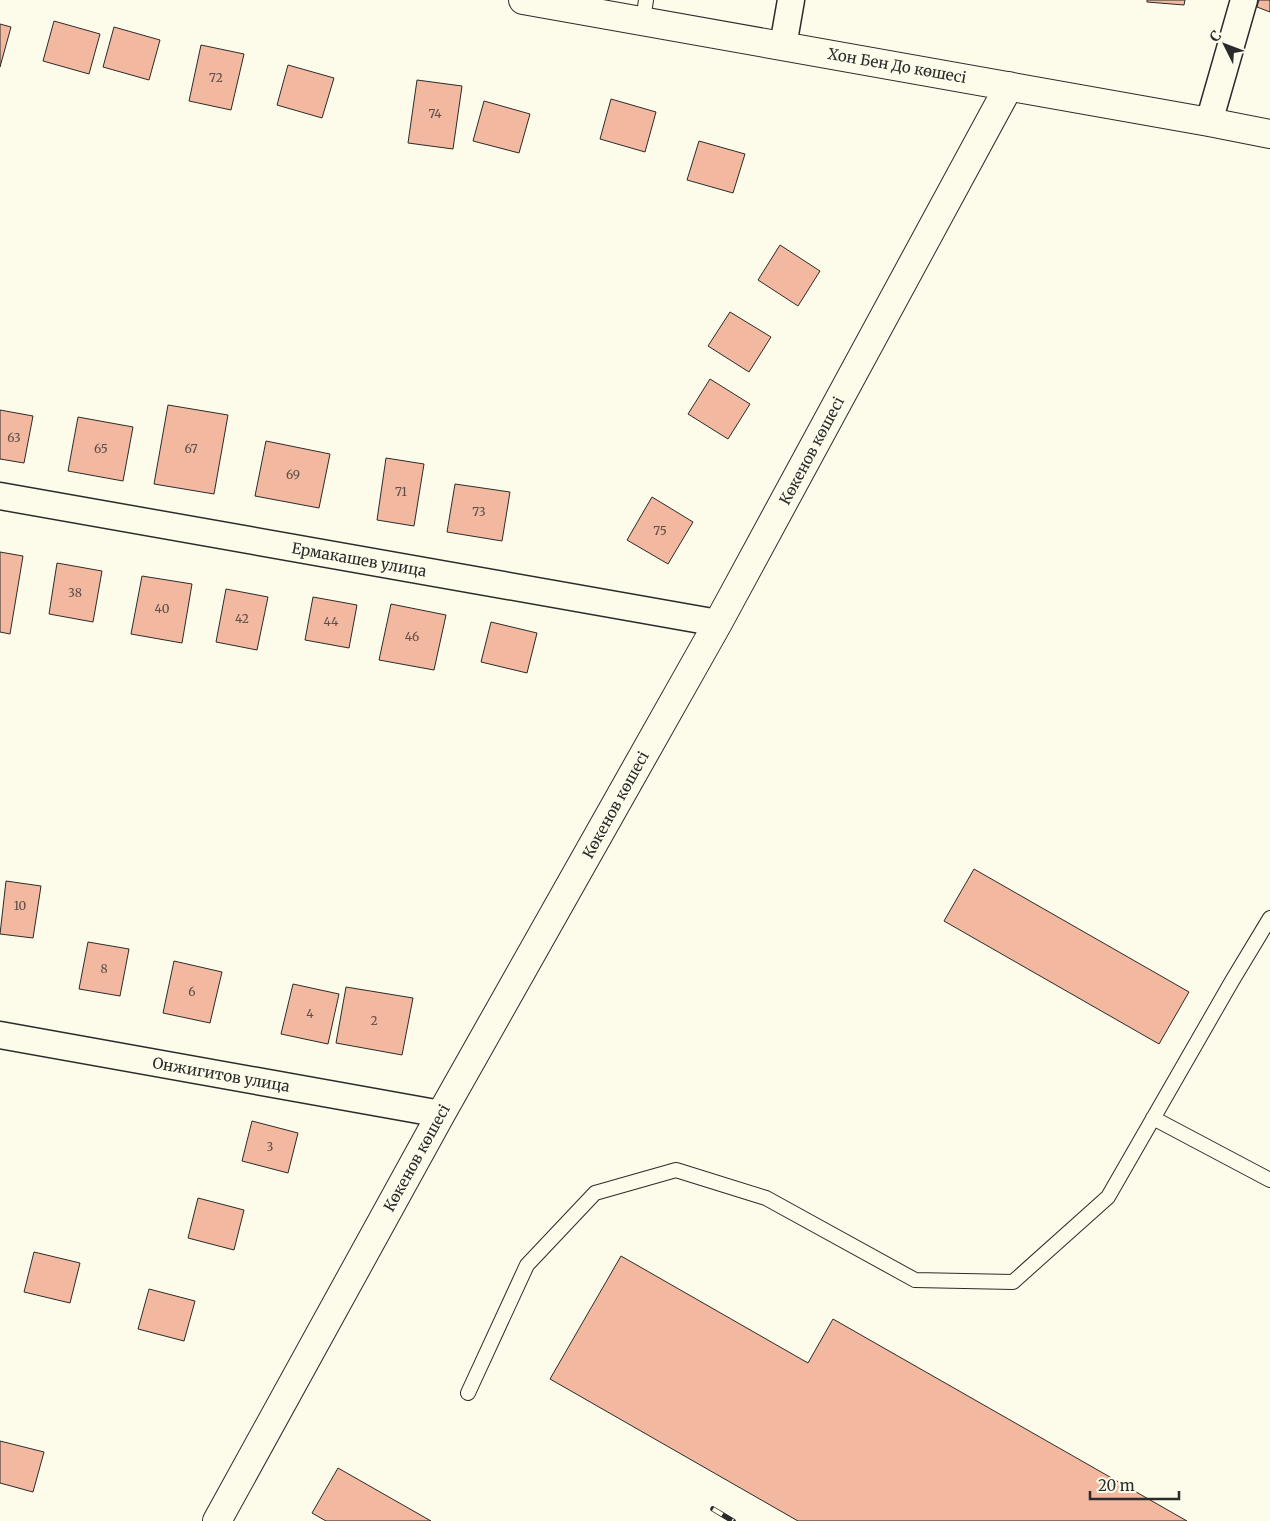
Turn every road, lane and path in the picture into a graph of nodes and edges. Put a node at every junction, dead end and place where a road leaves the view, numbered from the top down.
1 (524, 0) edge
2 (790, 0) edge
3 (1244, 0) edge
4 (645, 11) edge
5 (783, 46) junction
6 (1009, 86) junction
7 (1209, 122) junction
8 (1270, 134) edge
9 (0, 496) edge
10 (718, 623) junction
11 (1270, 918) edge
12 (0, 1035) edge
13 (441, 1114) junction
14 (1153, 1118) junction
15 (1270, 1180) edge
16 (468, 1393) dead end
17 (216, 1521) edge

1 - 4 street, Хон Бен До көшесі
2 - 5 street
3 - 7 street
4 - 5 street, Хон Бен До көшесі
5 - 6 street, Хон Бен До көшесі
6 - 7 street, Хон Бен До көшесі
6 - 10 street, Көкенов көшесі
7 - 8 street, Хон Бен До көшесі
9 - 10 street, Ермакашев улица
10 - 13 street, Көкенов көшесі
11 - 14 lane
12 - 13 street, Онжигитов улица
13 - 17 street, Көкенов көшесі
14 - 15 lane
14 - 16 lane

